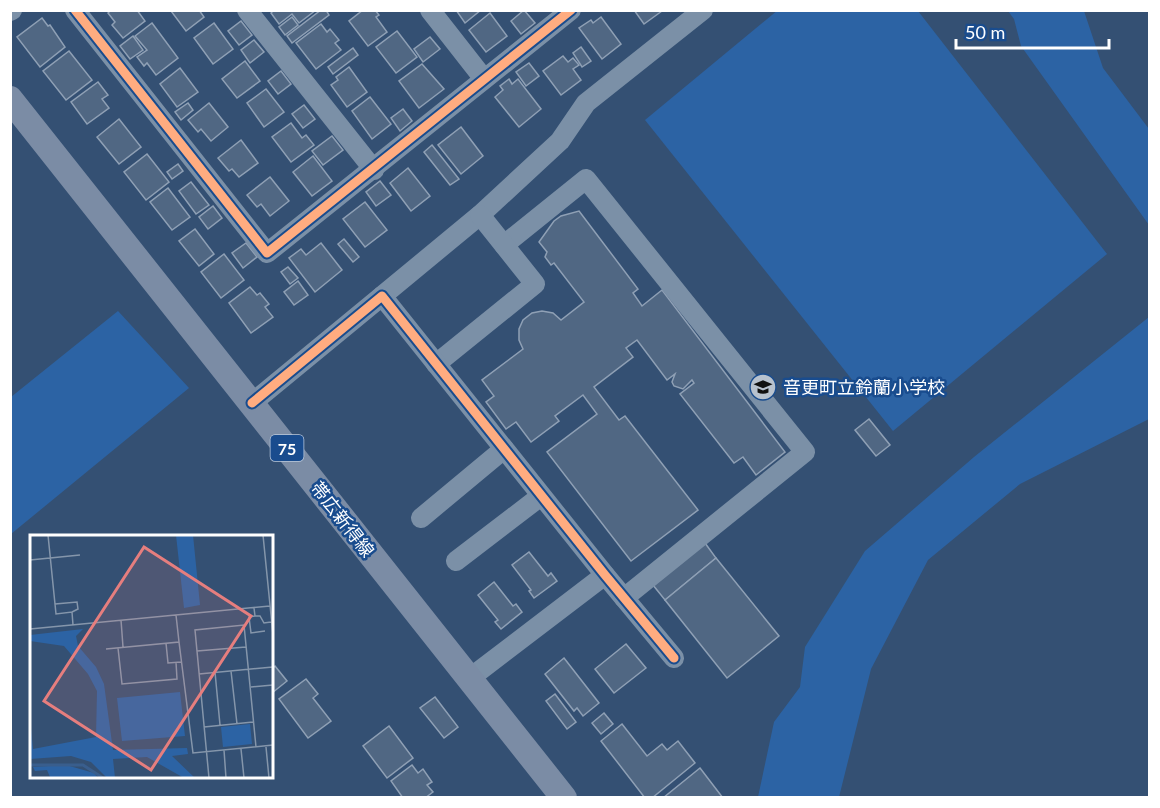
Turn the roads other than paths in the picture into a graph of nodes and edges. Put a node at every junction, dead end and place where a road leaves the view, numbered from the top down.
1 (75, 10) edge
2 (247, 10) edge
3 (430, 10) edge
4 (571, 10) edge
5 (703, 10) edge
6 (484, 79) junction
7 (10, 99) edge
8 (374, 170) junction
9 (480, 215) junction
10 (504, 245) junction
11 (382, 296) junction
12 (436, 364) junction
13 (252, 404) junction
14 (504, 449) junction
15 (541, 496) junction
16 (421, 518) dead end
17 (456, 561) dead end
18 (605, 575) junction
19 (624, 598) junction
20 (674, 658) dead end
21 (470, 678) junction
22 (564, 798) edge

1 - 8 street
2 - 8 street
3 - 6 street
4 - 6 street
5 - 9 street
6 - 8 street
7 - 13 main road, 帯広新得線 / 75
9 - 10 street
9 - 11 street
10 - 12 street
10 - 19 street
11 - 12 street
11 - 13 street
12 - 14 street
13 - 21 main road, 帯広新得線 / 75
14 - 15 street
14 - 16 street
15 - 17 street
15 - 18 street
18 - 19 street
18 - 21 street
19 - 20 street
21 - 22 main road, 帯広新得線 / 75

